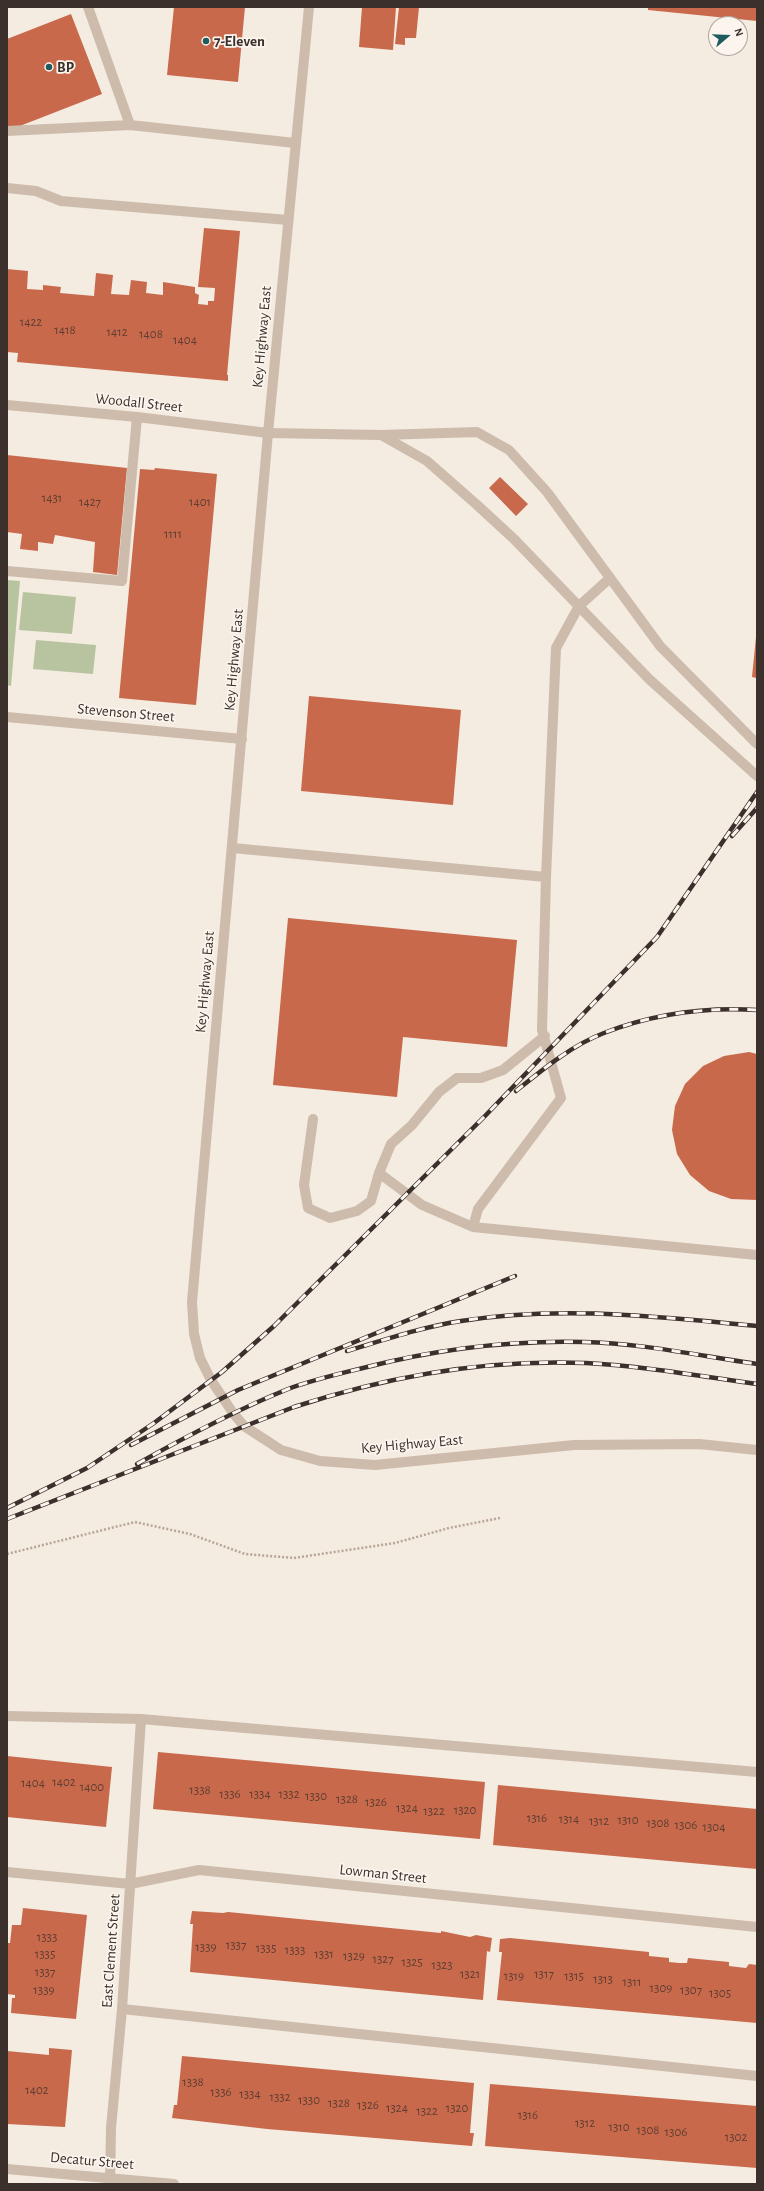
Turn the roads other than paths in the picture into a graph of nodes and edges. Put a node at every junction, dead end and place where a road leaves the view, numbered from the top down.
1 (88, 7) edge
2 (308, 7) edge
3 (130, 125) junction
4 (7, 131) edge
5 (295, 143) junction
6 (7, 188) edge
7 (288, 220) junction
8 (7, 405) edge
9 (137, 417) junction
10 (268, 433) junction
11 (381, 434) junction
12 (7, 571) edge
13 (610, 578) junction
14 (579, 606) junction
15 (7, 717) edge
16 (242, 739) junction
17 (757, 744) edge
18 (757, 776) edge
19 (232, 848) junction
20 (546, 877) junction
21 (544, 1036) junction
22 (313, 1119) dead end
23 (379, 1173) junction
24 (473, 1227) junction
25 (757, 1256) edge
26 (757, 1450) edge
27 (7, 1716) edge
28 (141, 1719) junction
29 (757, 1772) edge
30 (7, 1872) edge
31 (130, 1884) junction
32 (757, 1927) edge
33 (122, 2009) junction
34 (757, 2076) edge
35 (7, 2169) edge
36 (110, 2181) edge
37 (174, 2184) edge

1 - 3 street
2 - 5 street, Key Highway East
3 - 4 street
3 - 5 street
5 - 7 street, Key Highway East
6 - 7 street
7 - 10 street, Key Highway East
8 - 9 street, Woodall Street
9 - 10 street, Woodall Street
9 - 12 street
10 - 11 street, Woodall Street
10 - 16 street, Key Highway East
11 - 13 street, Woodall Street
11 - 14 street
13 - 14 street
13 - 17 street, Woodall Street
14 - 18 street
14 - 20 street
15 - 16 street, Stevenson Street
16 - 19 street, Key Highway East
19 - 20 street
19 - 26 street, Key Highway East
20 - 21 street
21 - 23 street
21 - 24 street
22 - 23 street
23 - 24 street
24 - 25 street
27 - 28 street
28 - 29 street
28 - 31 street, East Clement Street
30 - 31 street, Lowman Street
31 - 32 street, Lowman Street
31 - 33 street, East Clement Street
33 - 34 street
33 - 36 street, East Clement Street
35 - 36 street, Decatur Street
36 - 37 street, Decatur Street

